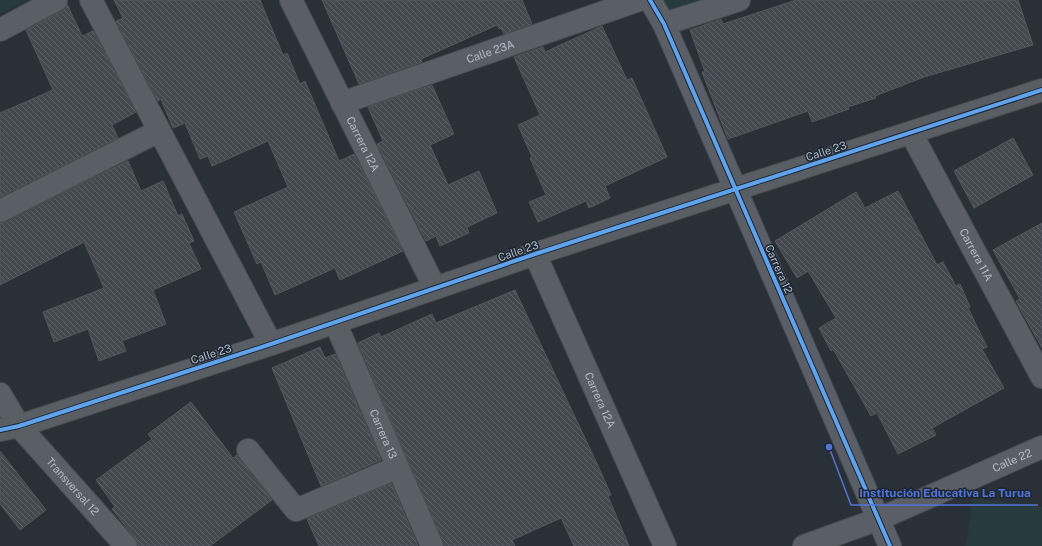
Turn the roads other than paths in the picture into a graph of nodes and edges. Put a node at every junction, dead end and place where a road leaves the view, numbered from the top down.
1 (56, 0) edge
2 (91, 0) edge
3 (291, 0) edge
4 (639, 0) edge
5 (650, 0) edge
6 (739, 0) edge
7 (664, 24) junction
8 (0, 30) edge
9 (1042, 90) edge
10 (342, 103) junction
11 (160, 131) junction
12 (911, 133) junction
13 (736, 190) junction
14 (0, 211) edge
15 (535, 254) junction
16 (435, 288) junction
17 (335, 322) junction
18 (271, 344) junction
19 (1042, 377) edge
20 (0, 394) edge
21 (10, 428) edge
22 (1042, 447) edge
23 (248, 450) dead end
24 (398, 467) junction
25 (879, 519) junction
26 (126, 546) edge
27 (432, 546) edge
28 (664, 546) edge
29 (804, 546) edge
30 (890, 546) edge

1 - 8 street
2 - 11 street
3 - 10 street, Carrera 12A
4 - 10 street, Calle 23A
5 - 7 street, Carrera 12
6 - 7 street
7 - 13 street, Carrera 12
9 - 12 street, Calle 23
10 - 16 street, Carrera 12A
11 - 14 street
11 - 18 street
12 - 13 street, Calle 23
12 - 19 street, Carrera 11A
13 - 15 street, Calle 23
13 - 25 street, Carrera 12
15 - 16 street, Calle 23
15 - 28 street, Carrera 12A
16 - 17 street, Calle 23
17 - 18 street, Calle 23
17 - 24 street, Carrera 13
18 - 21 street, Calle 23
20 - 21 street, Transversal 12
21 - 26 street, Transversal 12
22 - 25 street, Calle 22
23 - 24 street
24 - 27 street, Carrera 13
25 - 29 street, Calle 22
25 - 30 street, Carrera 12

